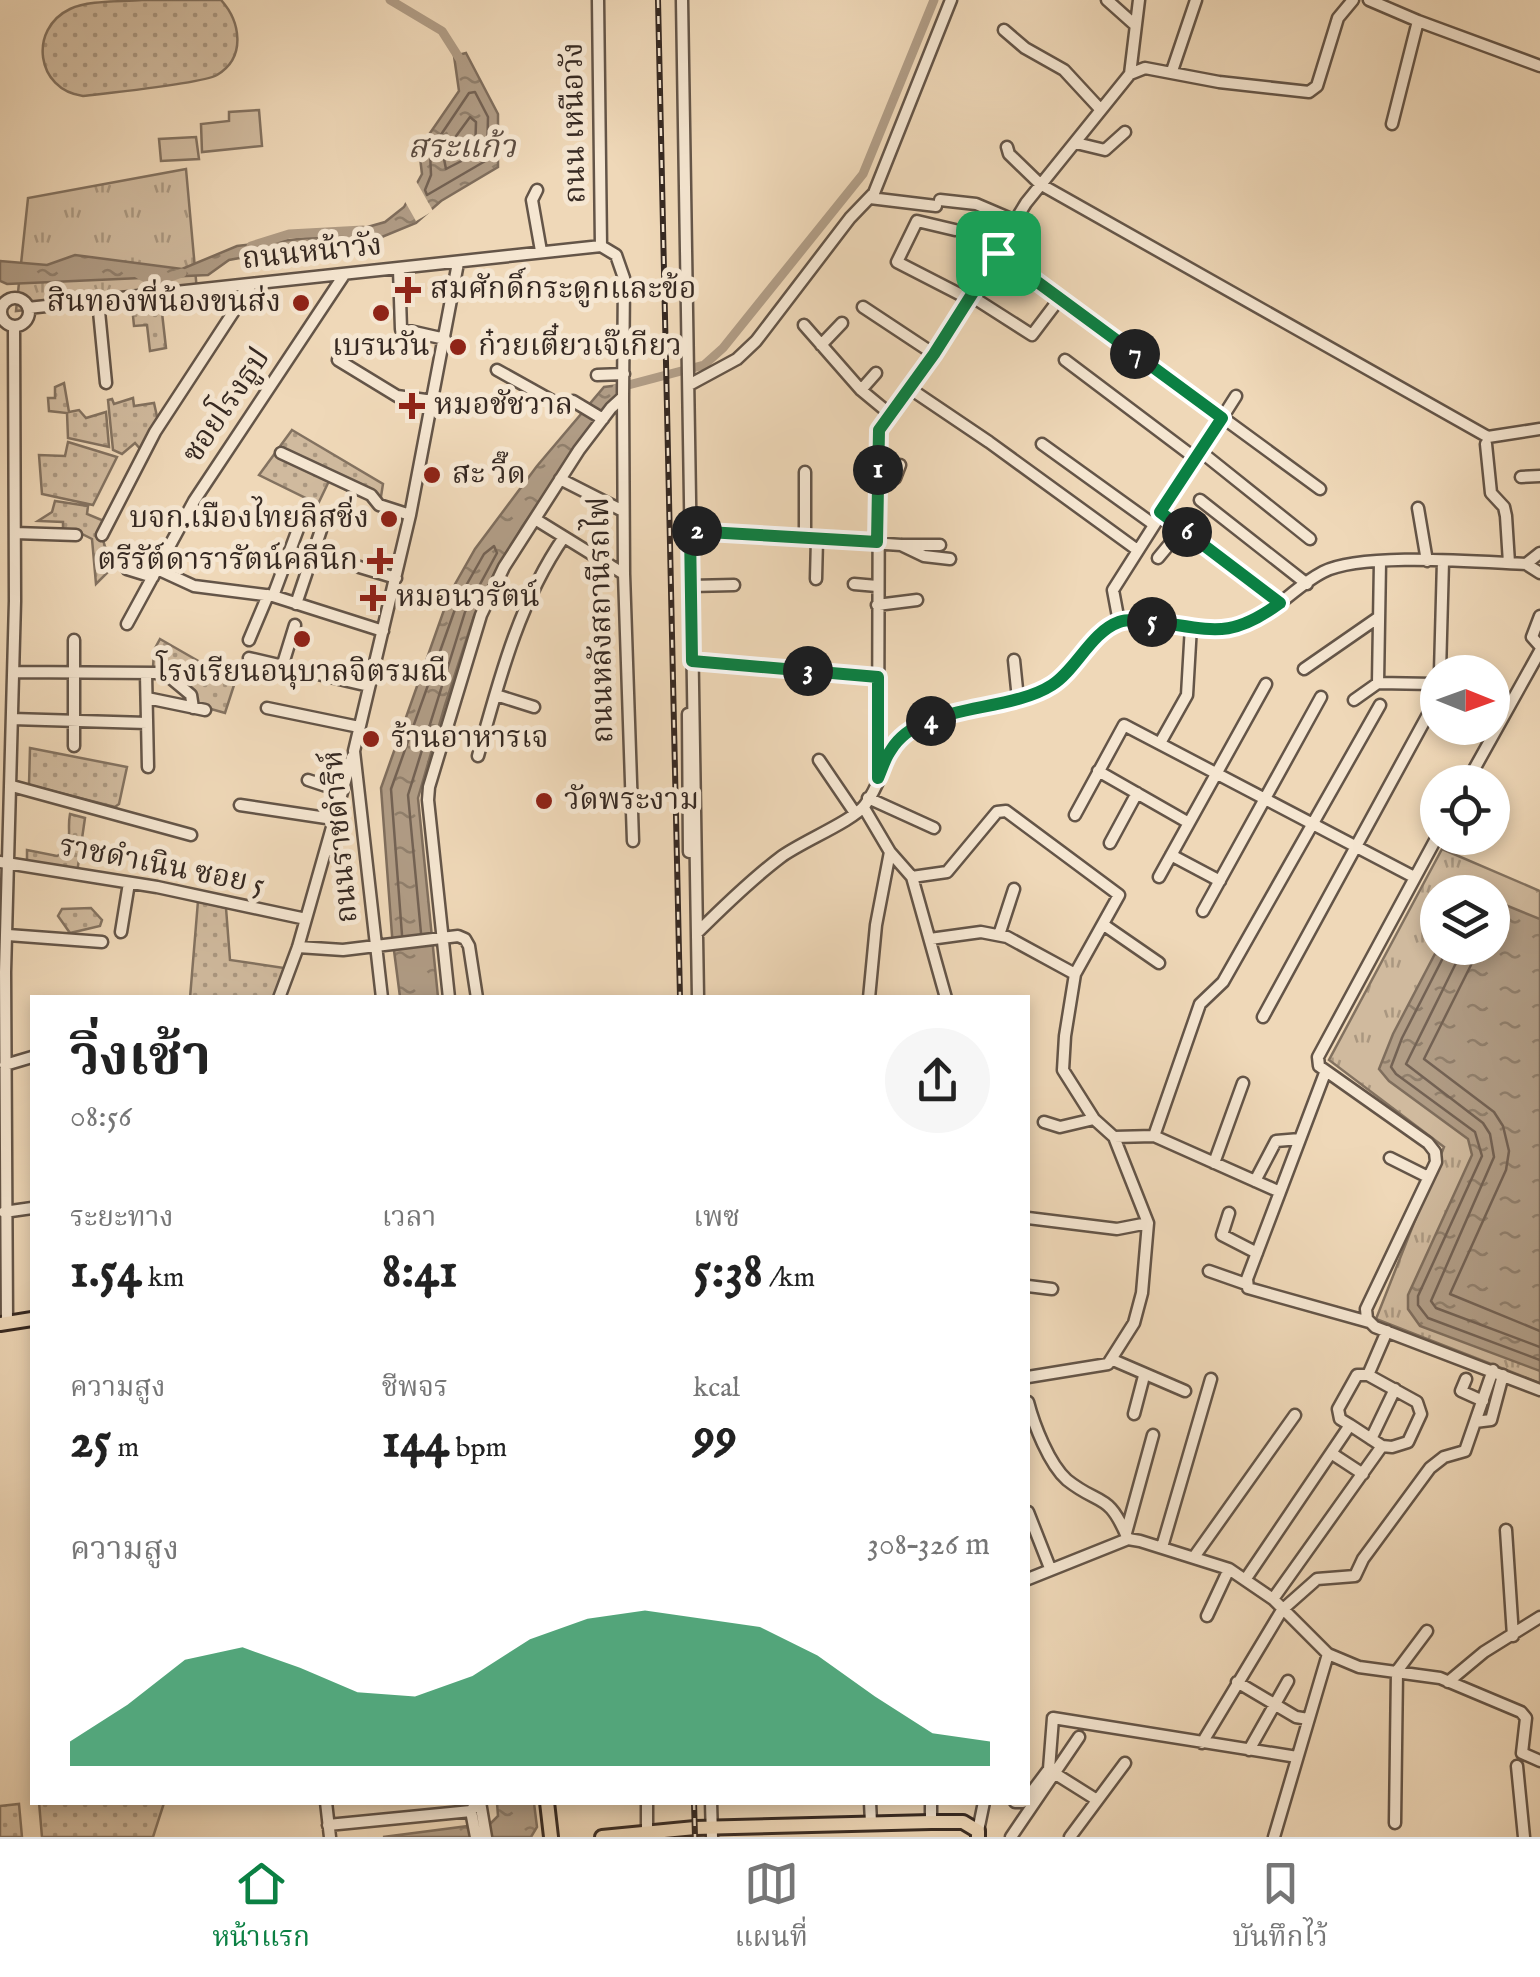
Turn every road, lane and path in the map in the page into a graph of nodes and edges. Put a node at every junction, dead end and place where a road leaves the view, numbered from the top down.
1 (598, 0) edge
2 (682, 0) edge
3 (951, 0) edge
4 (1107, 0) edge
5 (1139, 0) edge
6 (1196, 0) edge
7 (1353, 0) edge
8 (1368, 0) edge
9 (1418, 21) junction
10 (1135, 25) junction
11 (1004, 30) dead end
12 (1540, 66) edge
13 (1172, 71) junction
14 (1130, 74) junction
15 (1101, 110) junction
16 (1392, 124) dead end
17 (1125, 132) dead end
18 (1076, 143) junction
19 (1007, 147) dead end
20 (1040, 184) junction
21 (537, 190) dead end
22 (870, 198) junction
23 (1016, 221) junction
24 (956, 230) dead end
25 (601, 246) junction
26 (542, 251) junction
27 (998, 253) junction
28 (897, 262) junction
29 (458, 263) junction
30 (399, 269) junction
31 (890, 274) dead end
32 (344, 275) junction
33 (251, 285) junction
34 (970, 297) junction
35 (1060, 298) junction
36 (98, 301) junction
37 (1, 306) edge
38 (863, 307) dead end
39 (28, 308) junction
40 (842, 323) dead end
41 (804, 324) dead end
42 (14, 327) junction
43 (445, 339) junction
44 (821, 345) junction
45 (934, 354) junction
46 (338, 360) dead end
47 (1065, 360) dead end
48 (497, 370) dead end
49 (876, 373) dead end
50 (689, 374) junction
51 (597, 375) dead end
52 (624, 376) junction
53 (106, 382) dead end
54 (909, 388) junction
55 (862, 390) junction
56 (623, 396) junction
57 (1236, 396) dead end
58 (434, 402) junction
59 (890, 414) junction
60 (600, 417) junction
61 (1222, 418) junction
62 (1540, 429) edge
63 (0, 433) edge
64 (13, 438) junction
65 (1042, 444) dead end
66 (1486, 444) dead end
67 (282, 453) dead end
68 (1198, 454) junction
69 (900, 465) dead end
70 (806, 472) dead end
71 (1540, 476) edge
72 (1522, 477) dead end
73 (560, 479) junction
74 (878, 489) junction
75 (1320, 490) dead end
76 (0, 500) edge
77 (1200, 500) dead end
78 (15, 501) junction
79 (1418, 508) dead end
80 (624, 510) junction
81 (1160, 512) junction
82 (410, 515) junction
83 (535, 518) junction
84 (301, 521) dead end
85 (323, 524) dead end
86 (1153, 524) junction
87 (1182, 529) junction
88 (690, 531) junction
89 (15, 533) junction
90 (76, 535) dead end
91 (102, 535) dead end
92 (564, 537) junction
93 (811, 538) junction
94 (1310, 539) dead end
95 (877, 542) junction
96 (900, 545) junction
97 (940, 545) dead end
98 (1136, 549) junction
99 (314, 553) junction
100 (1540, 553) edge
101 (1158, 558) dead end
102 (950, 559) dead end
103 (1426, 561) junction
104 (1443, 561) junction
105 (1380, 562) junction
106 (1509, 563) junction
107 (1526, 564) junction
108 (127, 568) dead end
109 (155, 572) junction
110 (1540, 573) edge
111 (624, 574) junction
112 (396, 578) junction
113 (816, 578) dead end
114 (734, 584) dead end
115 (854, 584) dead end
116 (1307, 584) junction
117 (691, 586) junction
118 (877, 586) junction
119 (271, 596) junction
120 (0, 598) edge
121 (917, 600) dead end
122 (16, 601) junction
123 (1280, 603) junction
124 (296, 604) junction
125 (877, 605) junction
126 (1540, 616) edge
127 (1379, 617) junction
128 (1119, 622) junction
129 (127, 624) dead end
130 (294, 625) dead end
131 (1191, 626) junction
132 (383, 632) junction
133 (74, 640) dead end
134 (249, 640) dead end
135 (0, 641) edge
136 (15, 642) junction
137 (1540, 648) edge
138 (1440, 655) edge
139 (250, 658) dead end
140 (1014, 660) dead end
141 (692, 661) junction
142 (282, 667) junction
143 (1304, 670) dead end
144 (14, 672) junction
145 (76, 672) junction
146 (146, 674) junction
147 (693, 676) junction
148 (878, 677) junction
149 (1378, 683) junction
150 (1266, 684) dead end
151 (1420, 684) edge
152 (369, 686) junction
153 (0, 695) edge
154 (13, 695) junction
155 (496, 695) junction
156 (1322, 697) dead end
157 (147, 698) junction
158 (1018, 698) junction
159 (1354, 700) dead end
160 (1380, 705) dead end
161 (534, 707) dead end
162 (267, 708) dead end
163 (12, 719) junction
164 (74, 719) junction
165 (147, 722) junction
166 (359, 727) junction
167 (1420, 727) edge
168 (1160, 743) junction
169 (74, 746) dead end
170 (354, 751) junction
171 (478, 756) dead end
172 (6, 760) edge
173 (819, 760) dead end
174 (1476, 765) edge
175 (148, 767) dead end
176 (1098, 771) junction
177 (1217, 774) junction
178 (878, 778) junction
179 (308, 780) dead end
180 (12, 786) junction
181 (341, 791) junction
182 (1137, 793) junction
183 (1265, 800) junction
184 (240, 805) dead end
185 (360, 805) junction
186 (862, 806) junction
187 (335, 813) junction
188 (1075, 815) dead end
189 (1189, 823) junction
190 (1314, 825) junction
191 (934, 828) dead end
192 (191, 835) dead end
193 (633, 840) dead end
194 (1110, 843) dead end
195 (1354, 848) junction
196 (890, 852) junction
197 (1171, 855) junction
198 (1427, 855) edge
199 (5, 863) edge
200 (912, 877) junction
201 (1414, 877) junction
202 (1159, 878) dead end
203 (1220, 881) junction
204 (129, 882) junction
205 (1014, 889) dead end
206 (4, 893) edge
207 (1203, 911) dead end
208 (306, 919) junction
209 (1104, 925) junction
210 (121, 932) dead end
211 (697, 934) junction
212 (999, 935) junction
213 (8, 936) junction
214 (930, 939) junction
215 (442, 940) junction
216 (102, 942) dead end
217 (298, 947) junction
218 (382, 947) junction
219 (1159, 962) dead end
220 (1074, 974) junction
221 (280, 995) edge
222 (382, 995) edge
223 (449, 995) edge
224 (477, 995) edge
225 (695, 995) edge
226 (695, 995) edge
227 (869, 995) edge
228 (945, 995) edge
229 (1263, 1016) dead end
230 (30, 1057) edge
231 (3, 1062) edge
232 (1325, 1073) junction
233 (1243, 1083) dead end
234 (1094, 1119) junction
235 (1044, 1122) dead end
236 (1114, 1136) junction
237 (1154, 1136) junction
238 (1300, 1139) junction
239 (1390, 1158) dead end
240 (1214, 1163) junction
241 (1428, 1177) junction
242 (1256, 1181) junction
243 (1280, 1192) junction
244 (30, 1208) edge
245 (3, 1212) edge
246 (1230, 1213) dead end
247 (1030, 1218) edge
248 (1148, 1223) junction
249 (1257, 1252) junction
250 (1209, 1271) dead end
251 (1246, 1284) junction
252 (1030, 1286) edge
253 (1052, 1290) dead end
254 (30, 1319) edge
255 (1369, 1322) junction
256 (4, 1324) edge
257 (1387, 1331) junction
258 (1113, 1360) junction
259 (1498, 1373) junction
260 (1368, 1375) junction
261 (1144, 1376) junction
262 (1030, 1377) edge
263 (1210, 1379) dead end
264 (1466, 1379) dead end
265 (1395, 1389) junction
266 (1540, 1390) edge
267 (1185, 1391) dead end
268 (1482, 1401) junction
269 (1134, 1414) dead end
270 (1295, 1415) dead end
271 (1475, 1422) junction
272 (1031, 1425) edge
273 (1350, 1426) junction
274 (1153, 1435) dead end
275 (1371, 1439) junction
276 (1382, 1446) junction
277 (1331, 1453) junction
278 (1362, 1474) junction
279 (1030, 1517) edge
280 (1506, 1530) dead end
281 (1127, 1537) junction
282 (1162, 1547) junction
283 (1194, 1556) junction
284 (1050, 1568) junction
285 (1229, 1569) junction
286 (1030, 1578) edge
287 (1246, 1580) junction
288 (1273, 1599) junction
289 (1282, 1610) junction
290 (1208, 1616) dead end
291 (1540, 1617) edge
292 (1427, 1632) dead end
293 (1513, 1636) junction
294 (1328, 1654) junction
295 (1396, 1671) junction
296 (1288, 1681) dead end
297 (1237, 1682) junction
298 (1448, 1682) junction
299 (1275, 1705) junction
300 (1308, 1720) junction
301 (1080, 1737) dead end
302 (1202, 1743) junction
303 (1250, 1750) junction
304 (1297, 1757) junction
305 (1540, 1762) edge
306 (1125, 1763) dead end
307 (1517, 1766) dead end
308 (1054, 1773) junction
309 (1030, 1794) edge
310 (1097, 1800) junction
311 (326, 1805) edge
312 (546, 1805) edge
313 (648, 1805) edge
314 (711, 1805) edge
315 (870, 1805) edge
316 (931, 1805) edge
317 (983, 1805) edge
318 (477, 1810) edge
319 (932, 1822) junction
320 (871, 1823) junction
321 (1395, 1823) dead end
322 (814, 1830) edge
323 (908, 1830) edge
324 (329, 1831) edge
325 (647, 1832) junction
326 (712, 1833) edge
327 (978, 1834) edge
328 (476, 1837) edge
329 (486, 1837) edge
330 (551, 1837) edge
331 (602, 1837) edge
332 (1011, 1837) edge
333 (1070, 1837) edge
334 (1274, 1837) edge
335 (1524, 1837) edge

1 - 25 street, ถนน เหนือวัง
2 - 50 street
3 - 22 street
4 - 10 street
5 - 10 street
6 - 13 street
7 - 13 street
8 - 9 street
9 - 12 street
9 - 16 street
10 - 14 street
11 - 15 street
13 - 14 street
14 - 15 street
15 - 18 street
17 - 18 street
18 - 20 street
19 - 20 street
20 - 23 street
20 - 62 street
21 - 26 street
22 - 23 street
22 - 50 street
23 - 27 street
24 - 28 street
25 - 26 street, ถนนหน้าวัง
25 - 52 street, ถนนหลังสถานีรถไฟ
26 - 29 street, ถนนหน้าวัง
27 - 34 street
27 - 35 street
28 - 31 street
28 - 34 street
29 - 30 street, ถนนหน้าวัง
29 - 43 street, ถนนราชดำริห์
30 - 32 street, ถนนหน้าวัง
30 - 43 street
32 - 33 street, ถนนหน้าวัง
32 - 109 street, ซอยโรงธูป
33 - 36 street, ถนนหน้าวัง
33 - 91 street
34 - 35 street
34 - 45 street
35 - 61 street
36 - 39 street, ถนนหน้าวัง
36 - 53 street
37 - 39 street, ถนนหน้าวัง
37 - 42 street, ถนนหน้าวัง
38 - 45 street
39 - 42 street
40 - 44 street
41 - 44 street
42 - 64 street
43 - 58 street, ถนนราชดำริห์
44 - 55 street
45 - 54 street
46 - 58 street
47 - 68 street
48 - 60 street
49 - 55 street
50 - 88 street
51 - 52 street
52 - 56 street, ถนนหลังสถานีรถไฟ
54 - 59 street
54 - 98 street
55 - 59 street
56 - 60 street
56 - 80 street, ถนนหลังสถานีรถไฟ
57 - 61 street
58 - 82 street, ถนนราชดำริห์
59 - 74 street
60 - 73 street
61 - 68 street
61 - 75 street
63 - 64 street
64 - 78 street
65 - 86 street
66 - 106 street
67 - 82 street
68 - 81 street
68 - 94 street
69 - 74 street
70 - 93 street
71 - 72 street
73 - 80 street
73 - 83 street
74 - 95 street
76 - 78 street
77 - 116 street
78 - 89 street
79 - 103 street
80 - 111 street, ถนนหลังสถานีรถไฟ
81 - 86 street
81 - 87 street
82 - 112 street, ถนนราชดำริห์
83 - 92 street
83 - 215 street
84 - 119 street
85 - 99 street
86 - 98 street
87 - 101 street
87 - 123 street
88 - 93 street
88 - 117 street
89 - 90 street
89 - 122 street
92 - 111 street
92 - 155 street
93 - 95 street
93 - 113 street
95 - 96 street
95 - 118 street
96 - 97 street
96 - 102 street
98 - 128 street
99 - 112 street
99 - 124 street
100 - 107 street
103 - 104 street
103 - 105 street
104 - 106 street
104 - 138 street
105 - 116 street
105 - 127 street
106 - 107 street
107 - 110 street
108 - 109 street
109 - 119 street
109 - 129 street, ซอยโรงธูป
111 - 193 street, ถนนหลังสถานีรถไฟ
112 - 132 street, ถนนราชดำริห์
114 - 117 street
115 - 118 street
116 - 123 street
117 - 141 street
118 - 125 street
119 - 124 street
119 - 134 street
120 - 122 street
121 - 125 street
122 - 136 street
123 - 131 street
124 - 132 street
125 - 148 street
126 - 137 street
127 - 143 street
127 - 149 street
128 - 131 street
128 - 158 street
130 - 142 street
131 - 168 street
132 - 152 street, ถนนราชดำริห์
133 - 145 street
135 - 136 street
136 - 144 street
137 - 174 street
139 - 142 street
140 - 158 street
141 - 147 street
141 - 148 street
142 - 152 street
144 - 145 street
144 - 154 street
145 - 146 street
145 - 164 street
146 - 157 street
146 - 157 street
147 - 211 street
147 - 225 street
148 - 178 street
149 - 151 street
149 - 159 street
150 - 177 street
152 - 166 street, ถนนราชดำริห์
153 - 154 street
154 - 163 street
155 - 161 street
155 - 171 street
156 - 183 street
157 - 165 street
158 - 178 street
160 - 190 street
162 - 166 street
163 - 164 street
163 - 172 street
164 - 165 street
164 - 169 street
165 - 175 street
166 - 170 street, ถนนราชดำริห์
167 - 195 street
168 - 176 street
168 - 177 street
170 - 181 street
170 - 185 street, ถนนราชดำริห์
172 - 180 street
173 - 186 street
176 - 182 street
176 - 188 street
177 - 183 street
177 - 189 street
178 - 186 street
179 - 181 street
180 - 192 street
180 - 199 street
181 - 187 street
182 - 189 street
182 - 194 street
183 - 190 street
183 - 203 street
184 - 187 street
185 - 187 street
185 - 218 street, ถนนราชดำริห์
186 - 191 street
186 - 196 street
186 - 211 street
187 - 208 street
189 - 197 street
190 - 195 street
190 - 237 street
195 - 201 street
195 - 229 street
196 - 200 street
196 - 227 street
197 - 202 street
197 - 203 street
198 - 201 street
199 - 204 street, ราชดำเนิน ซอย 5
199 - 206 street
200 - 209 street
200 - 214 street
201 - 232 street
203 - 207 street
204 - 208 street, ราชดำเนิน ซอย 5
204 - 210 street
205 - 212 street
206 - 213 street
208 - 217 street
209 - 219 street
209 - 220 street
211 - 226 street
212 - 214 street
212 - 220 street
213 - 216 street
213 - 231 street
214 - 228 street
215 - 218 street
215 - 223 street
215 - 224 street
217 - 218 street
217 - 221 street
218 - 222 street, ถนนราชดำริห์
220 - 234 street
230 - 231 street
231 - 245 street
232 - 238 street
232 - 241 street
233 - 240 street
234 - 235 street
234 - 236 street
236 - 237 street
236 - 248 street
237 - 240 street
238 - 242 street
238 - 243 street
239 - 241 street
240 - 242 street
241 - 255 street
242 - 243 street
243 - 249 street
244 - 245 street
245 - 256 street
246 - 249 street
247 - 248 street
248 - 258 street
249 - 251 street
250 - 251 street
251 - 255 street
252 - 253 street
254 - 256 main road
255 - 257 street
257 - 259 street
257 - 260 street
258 - 261 street
258 - 262 street
259 - 266 street
259 - 268 street
259 - 271 street
260 - 265 street
260 - 273 street
261 - 267 street
261 - 269 street
263 - 282 street
264 - 268 street
265 - 275 street
265 - 276 street
268 - 271 street
270 - 283 street
271 - 289 street
272 - 281 street
273 - 275 street
273 - 277 street
274 - 281 street
275 - 276 street
276 - 278 street
277 - 278 street
277 - 287 street
278 - 288 street
279 - 284 street
280 - 293 street
281 - 282 street
281 - 284 street
282 - 283 street
283 - 285 street
284 - 286 street
285 - 287 street
285 - 290 street
287 - 288 street
288 - 289 street
289 - 294 street
289 - 297 street
291 - 293 street
292 - 295 street
293 - 298 street
294 - 295 street
294 - 300 street
295 - 298 street
295 - 321 street
296 - 299 street
297 - 299 street
297 - 302 street
298 - 305 street
299 - 300 street
299 - 303 street
300 - 304 street
301 - 308 street
302 - 303 street
302 - 309 street
303 - 304 street
304 - 334 street
306 - 310 street
307 - 335 street
308 - 310 street
308 - 332 street
310 - 333 street
311 - 324 street
312 - 330 main road
313 - 325 street
314 - 326 street
315 - 320 street
316 - 319 street
317 - 327 street
318 - 324 street
318 - 328 street
318 - 329 street
319 - 323 main road
319 - 327 main road
320 - 322 main road
320 - 323 main road
322 - 326 main road
325 - 326 main road
325 - 331 main road

